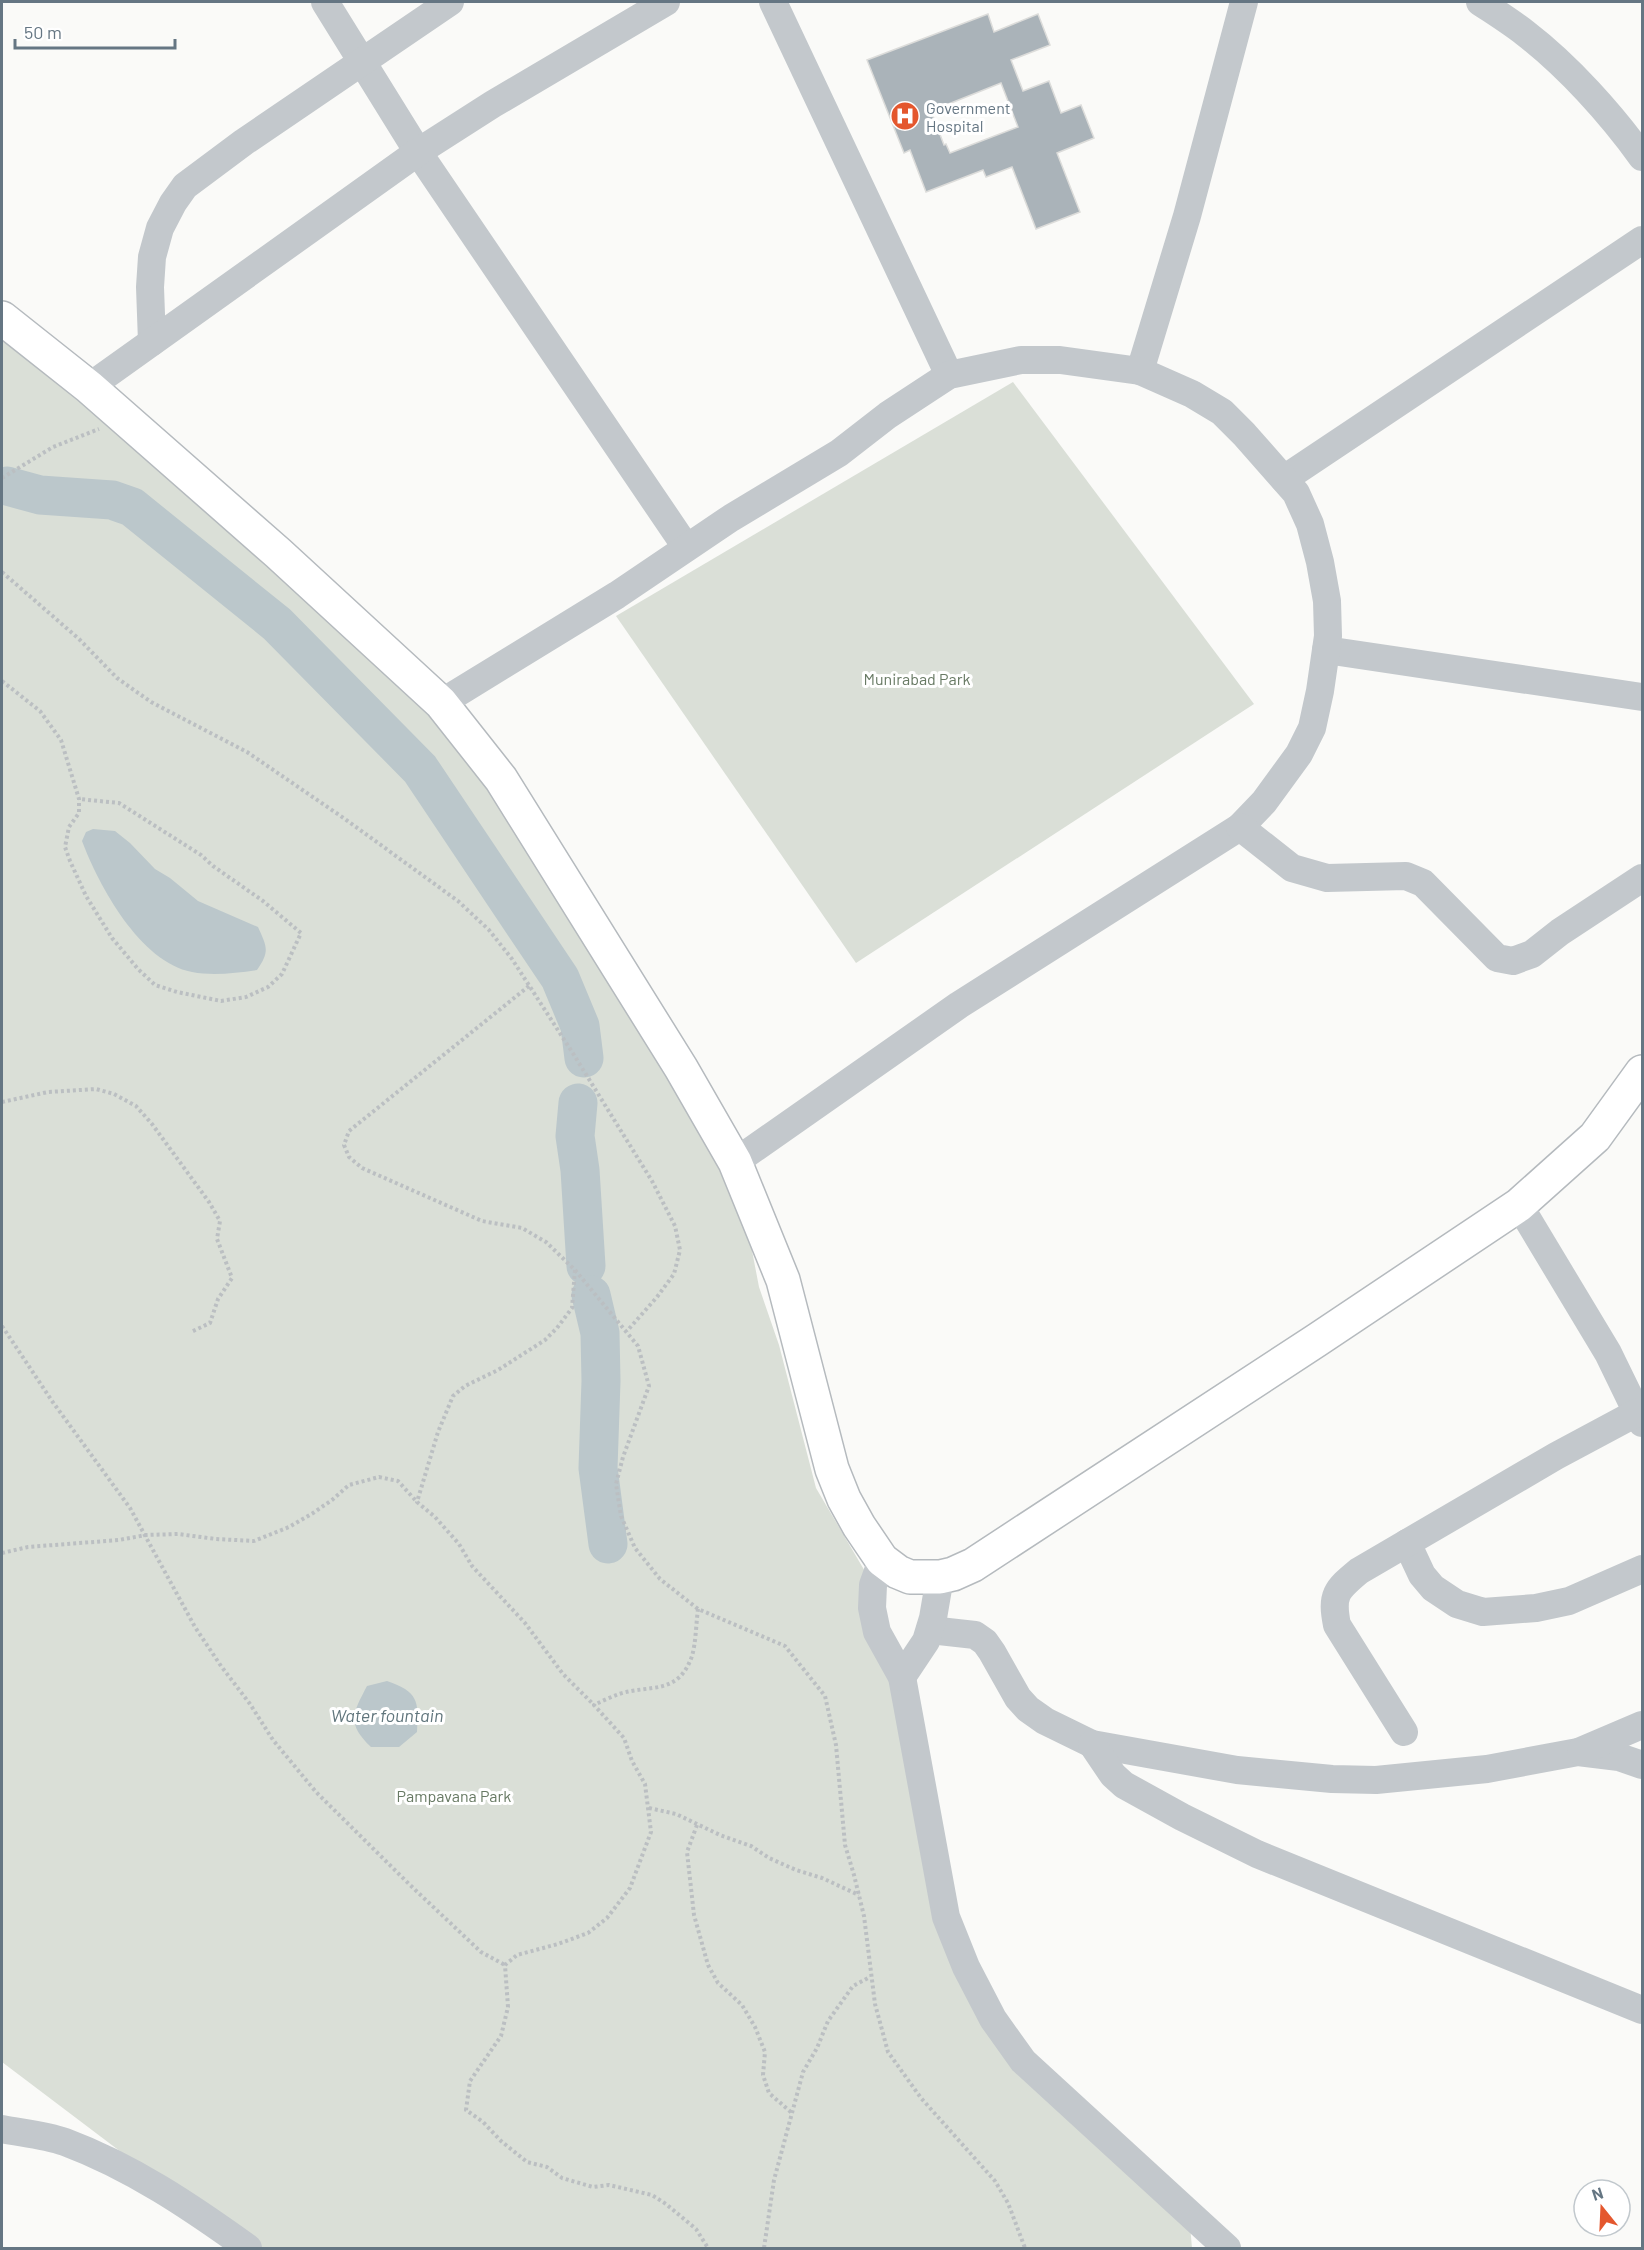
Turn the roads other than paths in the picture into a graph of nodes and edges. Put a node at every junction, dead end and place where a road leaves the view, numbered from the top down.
1 (325, 2) edge
2 (450, 2) edge
3 (666, 2) edge
4 (773, 2) edge
5 (1244, 2) edge
6 (1480, 2) edge
7 (363, 61) junction
8 (418, 152) junction
9 (1642, 157) edge
10 (1642, 240) edge
11 (2, 318) edge
12 (153, 342) junction
13 (1140, 371) junction
14 (949, 375) junction
15 (89, 387) junction
16 (1284, 479) junction
17 (686, 547) junction
18 (1326, 650) junction
19 (1642, 697) edge
20 (441, 703) junction
21 (1240, 827) junction
22 (1642, 878) edge
23 (1642, 1072) edge
24 (735, 1162) junction
25 (1519, 1205) junction
26 (1640, 1417) edge
27 (1407, 1543) junction
28 (882, 1560) junction
29 (1642, 1569) edge
30 (940, 1577) junction
31 (930, 1630) junction
32 (902, 1677) junction
33 (1642, 1725) edge
34 (1404, 1732) dead end
35 (1092, 1744) junction
36 (1578, 1752) junction
37 (1642, 1765) edge
38 (1642, 2010) edge
39 (2, 2129) edge
40 (1189, 2214) junction
41 (248, 2248) edge
42 (1193, 2248) edge
43 (1227, 2248) edge

1 - 7 street
2 - 7 street
3 - 8 street
4 - 14 street
5 - 13 street
6 - 9 street
7 - 8 street
7 - 12 street
8 - 12 street
8 - 17 street
10 - 16 street
11 - 15 main road
12 - 15 street
13 - 14 street
13 - 16 street
14 - 17 street
15 - 20 main road
16 - 18 street
17 - 20 street
18 - 19 street
18 - 21 street
20 - 24 main road
21 - 22 street
21 - 24 street
23 - 25 main road
24 - 28 main road
25 - 26 street
25 - 30 main road
26 - 27 street
27 - 29 street
27 - 34 street
28 - 30 main road
28 - 32 street
30 - 31 street
31 - 32 street
31 - 35 street
32 - 40 street
33 - 36 street
35 - 36 street
35 - 38 street
36 - 37 street
39 - 41 street
40 - 42 street
40 - 43 street

